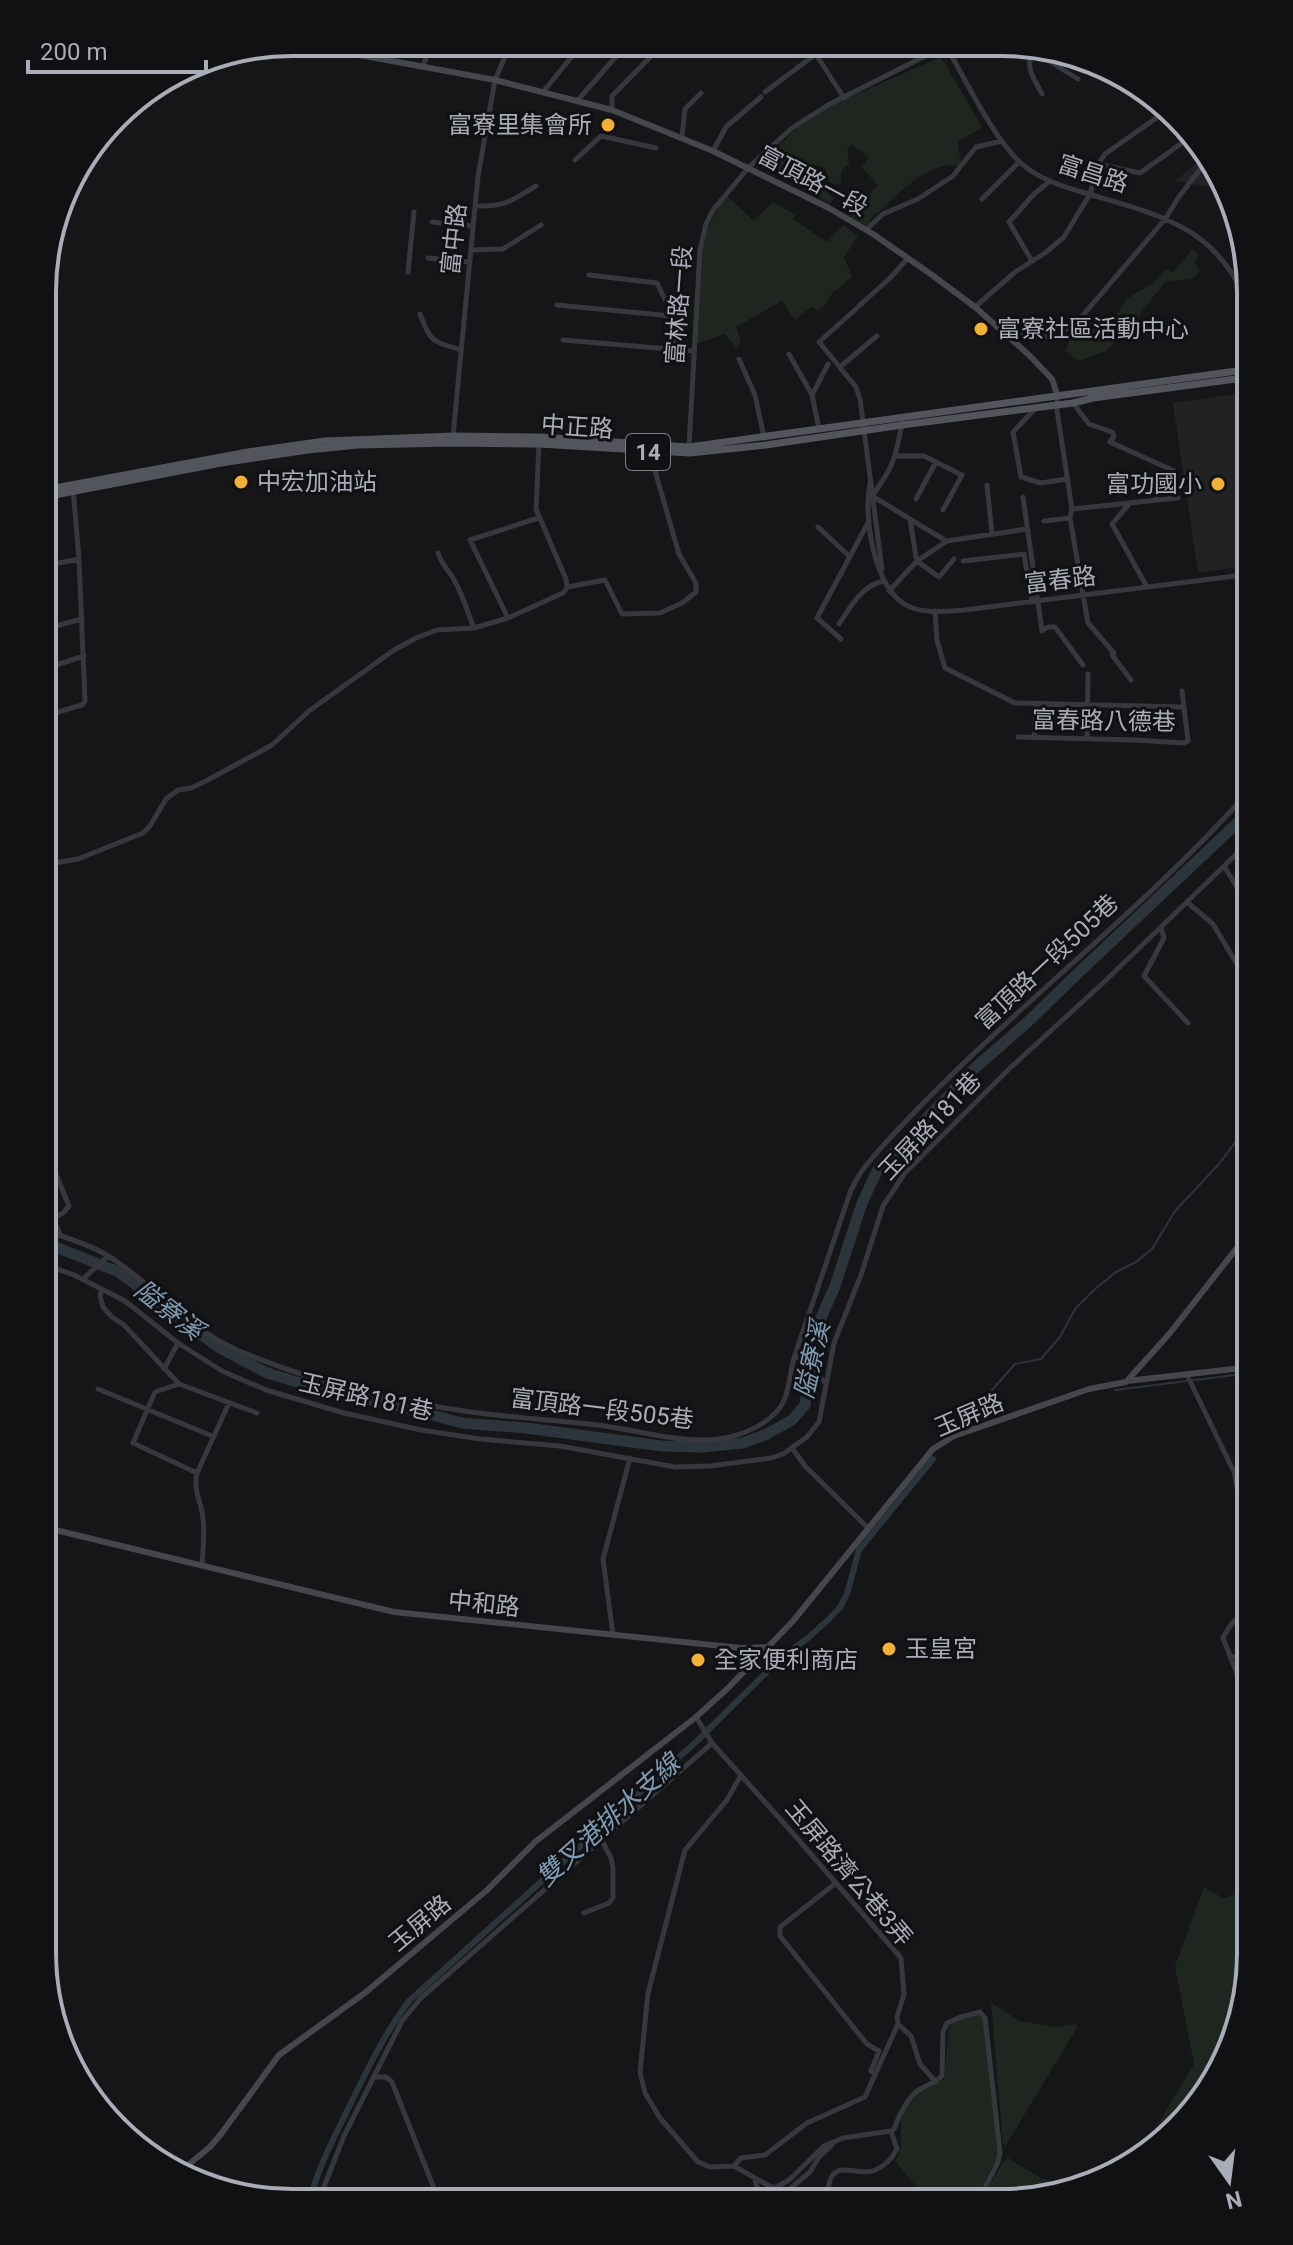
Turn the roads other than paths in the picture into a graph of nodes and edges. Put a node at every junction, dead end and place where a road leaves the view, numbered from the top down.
1 (366, 56) edge
2 (427, 56) edge
3 (505, 56) edge
4 (572, 56) edge
5 (616, 56) edge
6 (651, 56) edge
7 (813, 56) edge
8 (817, 56) edge
9 (926, 56) edge
10 (952, 56) edge
11 (1029, 59) edge
12 (1052, 62) edge
13 (423, 66) junction
14 (1078, 79) dead end
15 (495, 80) junction
16 (543, 92) junction
17 (701, 93) dead end
18 (1042, 94) dead end
19 (844, 98) junction
20 (577, 101) junction
21 (612, 110) junction
22 (1158, 116) edge
23 (682, 137) junction
24 (1002, 141) junction
25 (1183, 142) edge
26 (656, 148) dead end
27 (713, 151) junction
28 (575, 160) dead end
29 (1019, 162) junction
30 (1098, 164) junction
31 (749, 167) junction
32 (1201, 168) edge
33 (1050, 181) junction
34 (536, 186) dead end
35 (1090, 194) junction
36 (982, 199) dead end
37 (475, 206) junction
38 (414, 212) dead end
39 (1166, 218) junction
40 (432, 222) dead end
41 (541, 225) dead end
42 (473, 226) junction
43 (866, 230) junction
44 (471, 250) junction
45 (428, 258) dead end
46 (908, 258) junction
47 (1032, 261) junction
48 (470, 262) junction
49 (408, 272) dead end
50 (1236, 273) edge
51 (589, 275) dead end
52 (1233, 275) junction
53 (1236, 280) edge
54 (557, 305) dead end
55 (975, 307) junction
56 (420, 314) dead end
57 (673, 316) junction
58 (1004, 333) junction
59 (877, 336) dead end
60 (563, 340) dead end
61 (673, 349) junction
62 (461, 350) junction
63 (693, 351) junction
64 (789, 354) dead end
65 (739, 359) dead end
66 (828, 364) dead end
67 (840, 367) junction
68 (1237, 371) edge
69 (1237, 379) edge
70 (812, 395) junction
71 (1057, 400) junction
72 (1073, 403) junction
73 (1036, 406) junction
74 (903, 421) junction
75 (862, 427) junction
76 (819, 430) junction
77 (764, 437) junction
78 (453, 439) junction
79 (539, 440) junction
80 (689, 450) junction
81 (652, 452) junction
82 (896, 456) junction
83 (936, 462) junction
84 (1067, 479) junction
85 (870, 484) junction
86 (987, 485) dead end
87 (73, 488) junction
88 (56, 489) edge
89 (56, 493) edge
90 (872, 496) junction
91 (1023, 497) dead end
92 (1178, 498) dead end
93 (916, 499) dead end
94 (1157, 500) junction
95 (1129, 503) junction
96 (1072, 509) junction
97 (943, 510) dead end
98 (538, 518) junction
99 (1070, 518) junction
100 (910, 519) junction
101 (870, 520) junction
102 (1044, 521) dead end
103 (818, 527) dead end
104 (1027, 529) junction
105 (992, 534) junction
106 (943, 539) dead end
107 (438, 553) dead end
108 (850, 557) junction
109 (79, 559) junction
110 (916, 559) junction
111 (954, 559) dead end
112 (963, 561) dead end
113 (56, 564) edge
114 (1237, 576) edge
115 (884, 581) junction
116 (1147, 587) junction
117 (567, 588) junction
118 (889, 591) junction
119 (1082, 596) junction
120 (1034, 602) junction
121 (935, 611) junction
122 (508, 618) junction
123 (82, 619) junction
124 (839, 624) dead end
125 (56, 626) edge
126 (474, 628) junction
127 (841, 639) dead end
128 (84, 656) junction
129 (56, 665) edge
130 (1083, 665) dead end
131 (1088, 674) dead end
132 (1131, 680) dead end
133 (1182, 691) dead end
134 (1036, 704) junction
135 (1088, 705) junction
136 (1184, 707) junction
137 (56, 713) edge
138 (1018, 737) dead end
139 (1034, 738) junction
140 (1087, 739) junction
141 (1237, 804) edge
142 (1237, 854) edge
143 (56, 863) edge
144 (1224, 866) junction
145 (1237, 887) edge
146 (1187, 902) junction
147 (1161, 927) junction
148 (1237, 964) edge
149 (1188, 1023) dead end
150 (56, 1174) edge
151 (56, 1216) edge
152 (56, 1225) edge
153 (56, 1234) edge
154 (60, 1235) junction
155 (1236, 1249) edge
156 (107, 1257) junction
157 (56, 1268) edge
158 (84, 1278) junction
159 (102, 1289) junction
160 (178, 1343) junction
161 (796, 1357) junction
162 (164, 1369) junction
163 (1236, 1369) edge
164 (1187, 1375) junction
165 (1126, 1382) junction
166 (825, 1383) junction
167 (179, 1384) junction
168 (98, 1389) dead end
169 (229, 1403) junction
170 (147, 1409) junction
171 (257, 1413) dead end
172 (212, 1436) junction
173 (792, 1448) junction
174 (630, 1458) junction
175 (197, 1473) junction
176 (1236, 1483) edge
177 (868, 1528) junction
178 (56, 1530) edge
179 (202, 1565) junction
180 (1236, 1618) edge
181 (613, 1635) junction
182 (768, 1647) junction
183 (1236, 1656) edge
184 (1230, 1658) junction
185 (1236, 1670) edge
186 (696, 1717) junction
187 (712, 1743) junction
188 (741, 1775) junction
189 (601, 1839) junction
190 (836, 1883) junction
191 (584, 1913) dead end
192 (898, 2024) junction
193 (875, 2074) junction
194 (375, 2077) junction
195 (936, 2082) junction
196 (891, 2131) junction
197 (843, 2138) junction
198 (189, 2164) edge
199 (734, 2166) junction
200 (754, 2177) junction
201 (324, 2189) edge
202 (434, 2189) edge
203 (758, 2189) edge
204 (790, 2189) edge
205 (828, 2189) edge
206 (984, 2189) edge

1 - 13 street, 富頂路一段
2 - 13 street
3 - 15 street, 富中路
4 - 16 street
5 - 20 street
6 - 21 street
7 - 27 street
8 - 19 street
9 - 19 street, 富林路一段
10 - 24 street, 富昌路
11 - 18 street
12 - 14 street
13 - 15 street, 富頂路一段
15 - 16 street, 富頂路一段
15 - 37 street, 富中路
16 - 20 street, 富頂路一段
17 - 23 street
19 - 31 street, 富林路一段
20 - 21 street, 富頂路一段
21 - 23 street, 富頂路一段
22 - 30 street
23 - 27 street, 富頂路一段
24 - 29 street, 富昌路
24 - 43 street
25 - 30 street
26 - 28 street
27 - 31 street, 富頂路一段
29 - 33 street, 富昌路
29 - 36 street
30 - 35 street
31 - 43 street, 富頂路一段
31 - 63 street, 富林路一段
32 - 39 street
33 - 35 street, 富昌路
33 - 47 street
34 - 37 street
35 - 39 street, 富昌路
35 - 47 street
37 - 42 street, 富中路
38 - 49 street
39 - 52 street, 富昌路
39 - 58 street
40 - 42 street
41 - 44 street
42 - 44 street, 富中路
43 - 46 street, 富頂路一段
44 - 48 street, 富中路
45 - 48 street
46 - 55 street, 富頂路一段
46 - 67 street
47 - 55 street
48 - 62 street, 富中路
50 - 52 street
51 - 57 street
52 - 53 street, 富昌路
54 - 57 street
55 - 58 street, 富頂路一段
56 - 62 street
57 - 61 street
58 - 71 street, 富頂路一段
59 - 67 street
60 - 61 street
61 - 63 street
62 - 78 street, 富中路
63 - 80 street, 富林路一段
64 - 70 street
65 - 77 street
66 - 70 street
67 - 75 street
68 - 71 main road, 中正路 / 14
69 - 72 main road, 中正路 / 14
70 - 76 street
71 - 72 main road, 中正路 / 14
71 - 73 main road, 中正路 / 14
71 - 74 main road, 中正路 / 14
71 - 84 street, 富頂路一段
72 - 94 street
73 - 74 main road, 中正路 / 14
73 - 84 street
74 - 75 main road, 中正路 / 14
74 - 82 street
75 - 76 main road, 中正路 / 14
75 - 80 main road, 中正路 / 14
75 - 85 street
76 - 77 main road, 中正路 / 14
77 - 80 main road, 中正路 / 14
78 - 79 main road, 中正路 / 14
78 - 87 main road, 中正路 / 14
79 - 80 main road, 中正路 / 14
79 - 81 main road, 中正路 / 14
79 - 98 street
80 - 81 main road, 中正路 / 14
81 - 117 street
82 - 83 street
82 - 90 street
83 - 93 street
83 - 97 street
84 - 96 street, 富頂路一段
85 - 90 street
85 - 101 street
86 - 105 street
87 - 88 main road, 中正路 / 14
87 - 89 main road, 中正路 / 14
87 - 109 street
90 - 100 street
90 - 115 street
91 - 104 street
92 - 94 street
94 - 95 street
95 - 96 street
95 - 116 street
96 - 99 street, 富頂路一段
98 - 117 street
98 - 122 street
99 - 102 street
99 - 119 street, 富頂路一段
100 - 106 street
100 - 110 street
101 - 108 street
101 - 115 street
103 - 108 street
104 - 105 street
104 - 120 street
105 - 110 street
107 - 126 street
108 - 127 street
109 - 113 street
109 - 123 street
110 - 111 street
110 - 118 street
112 - 120 street
114 - 116 street, 富春路
115 - 118 street
115 - 124 street
116 - 119 street, 富春路
117 - 122 street
118 - 121 street, 富春路
119 - 120 street, 富春路
119 - 132 street, 富頂路一段
120 - 121 street, 富春路
120 - 130 street
121 - 134 street
122 - 126 street
123 - 125 street
123 - 128 street
126 - 143 street
128 - 129 street
128 - 137 street
131 - 135 street
133 - 136 street, 富春路八德巷
134 - 135 street
134 - 139 street
135 - 136 street
135 - 140 street
136 - 140 street, 富春路八德巷
138 - 139 street, 富春路八德巷
139 - 140 street, 富春路八德巷
141 - 161 street, 富頂路一段505巷
142 - 144 street, 玉屏路181巷
144 - 145 street
144 - 146 street, 玉屏路181巷
146 - 147 street, 玉屏路181巷
146 - 148 street
147 - 149 street
147 - 166 street, 玉屏路181巷
150 - 151 street
152 - 154 street
153 - 154 street, 富頂路一段505巷
154 - 156 street, 富頂路一段505巷
155 - 165 street
156 - 158 street
156 - 161 street, 富頂路一段505巷
157 - 158 street, 玉屏路181巷
158 - 159 street, 玉屏路181巷
159 - 160 street, 玉屏路181巷
159 - 162 street
160 - 162 street
160 - 174 street, 玉屏路181巷
161 - 166 street
162 - 167 street
163 - 164 street, 玉屏路
164 - 165 street, 玉屏路
164 - 176 street
165 - 177 street, 玉屏路
166 - 173 street, 玉屏路181巷
167 - 169 street
167 - 170 street
168 - 170 street
169 - 171 street
169 - 172 street
170 - 172 street
170 - 175 street
172 - 175 street
173 - 174 street, 玉屏路181巷
173 - 177 street
174 - 181 street
175 - 179 street
177 - 182 street, 玉屏路
178 - 179 street, 中和路
179 - 181 street, 中和路
180 - 184 street
181 - 182 street, 中和路
182 - 186 street, 玉屏路
183 - 184 street
184 - 185 street
186 - 187 street
186 - 198 street, 玉屏路
187 - 188 street, 玉屏路濟公巷3弄
187 - 189 street
188 - 190 street, 玉屏路濟公巷3弄
188 - 199 street
189 - 191 street
189 - 194 street
190 - 192 street, 玉屏路濟公巷3弄
190 - 193 street
192 - 193 street, 玉屏路濟公巷3弄
192 - 195 street
193 - 199 street, 玉屏路濟公巷3弄
194 - 201 street
194 - 202 street
195 - 196 street
195 - 206 street
196 - 197 street
196 - 205 street
197 - 200 street
197 - 204 street
199 - 200 street
200 - 203 street

